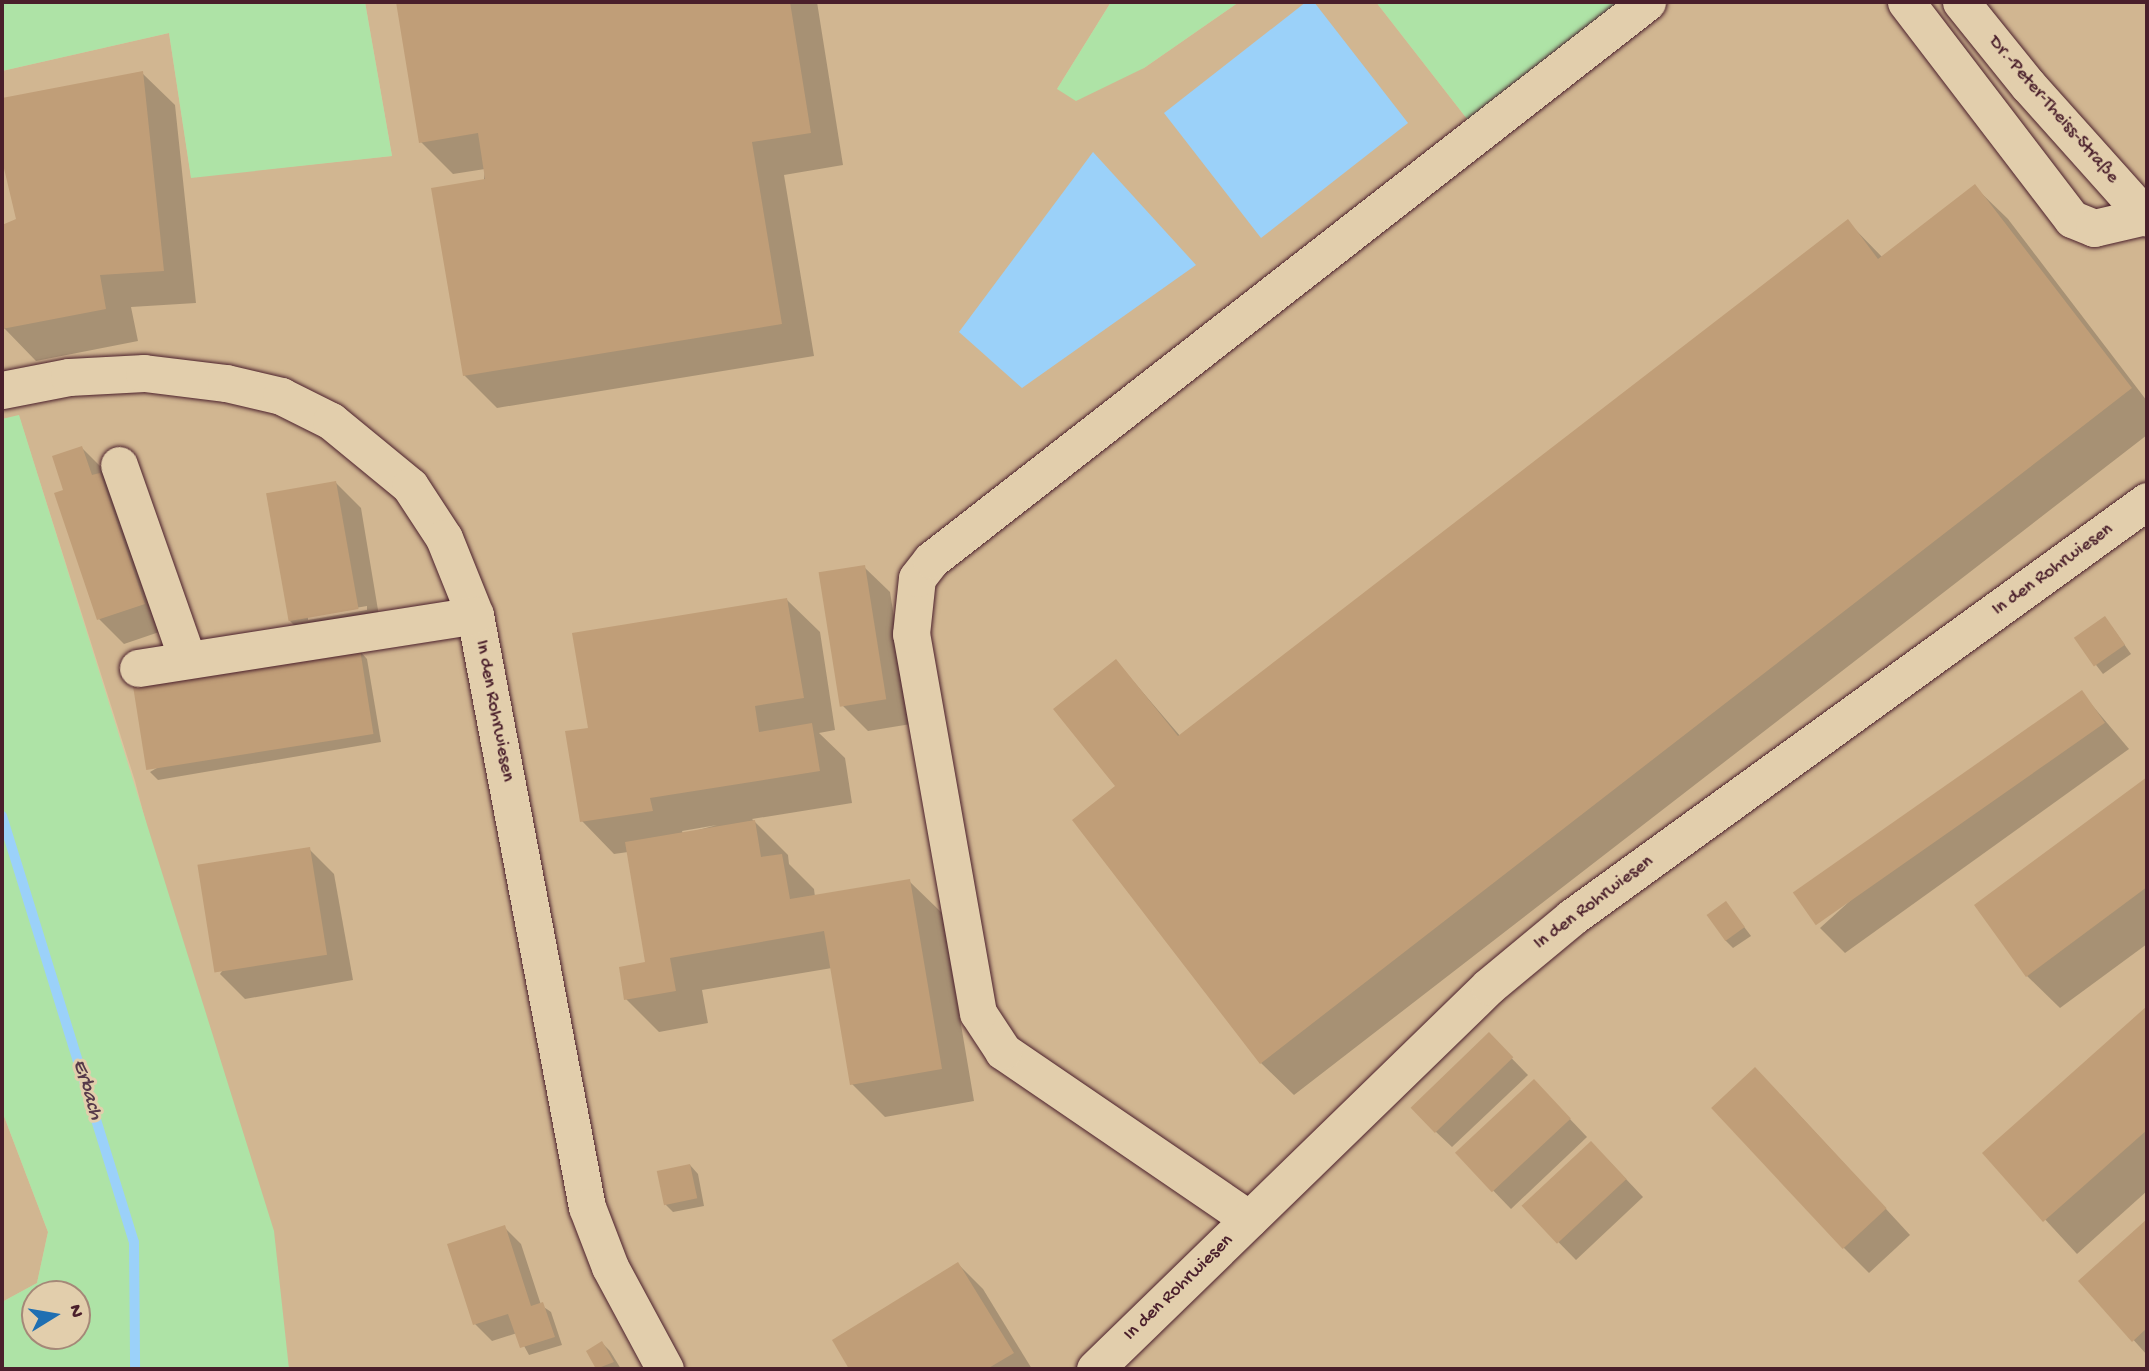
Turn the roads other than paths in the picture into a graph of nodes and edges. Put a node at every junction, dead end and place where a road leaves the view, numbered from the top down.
1 (1647, 2) edge
2 (1906, 2) edge
3 (1961, 2) edge
4 (2147, 217) edge
5 (2, 390) edge
6 (119, 465) dead end
7 (2147, 501) edge
8 (475, 615) junction
9 (187, 658) junction
10 (138, 668) dead end
11 (1250, 1219) junction
12 (665, 1369) edge
13 (1095, 1369) edge

1 - 11 street
2 - 4 street
3 - 4 street, Dr.-Peter-Theiss-Straße
5 - 8 street, In den Rohrwiesen
6 - 9 street
7 - 11 street, In den Rohrwiesen
8 - 9 street
8 - 12 street, In den Rohrwiesen
9 - 10 street
11 - 13 street, In den Rohrwiesen

